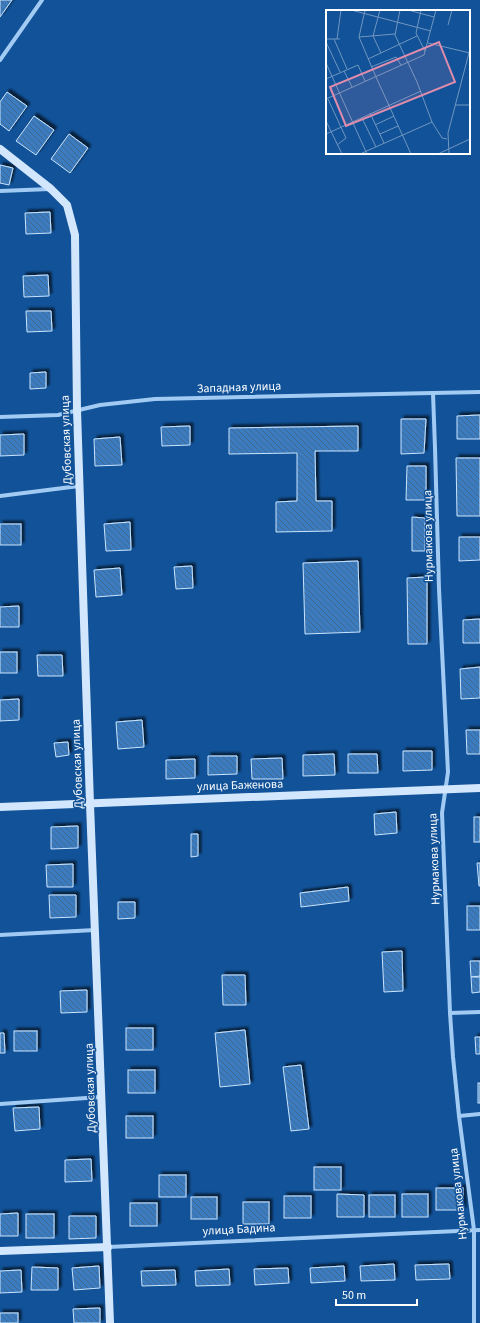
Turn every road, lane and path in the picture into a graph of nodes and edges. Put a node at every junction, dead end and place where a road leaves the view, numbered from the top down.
1 (42, 0) edge
2 (0, 60) edge
3 (0, 149) edge
4 (51, 189) junction
5 (0, 192) edge
6 (480, 392) edge
7 (433, 393) junction
8 (77, 410) junction
9 (0, 417) edge
10 (80, 486) junction
11 (0, 496) edge
12 (480, 788) edge
13 (445, 790) junction
14 (90, 804) junction
15 (0, 807) edge
16 (95, 930) junction
17 (0, 935) edge
18 (480, 1012) edge
19 (450, 1013) junction
20 (102, 1097) junction
21 (0, 1104) edge
22 (480, 1114) edge
23 (459, 1116) junction
24 (474, 1230) junction
25 (480, 1230) edge
26 (108, 1247) junction
27 (0, 1251) edge
28 (110, 1323) edge
29 (474, 1323) edge

1 - 2 street
3 - 4 main road
4 - 5 street
4 - 8 main road, Дубовская улица
6 - 7 street, Западная улица
7 - 8 street, Западная улица
7 - 13 street, Нурмакова улица
8 - 9 street, Западная улица
8 - 10 main road, Дубовская улица
10 - 11 street
10 - 14 main road, Дубовская улица
12 - 13 main road, улица Баженова
13 - 14 main road, улица Баженова
13 - 19 street, Нурмакова улица
14 - 15 main road, улица Баженова
14 - 16 main road, Дубовская улица
16 - 17 street
16 - 20 main road, Дубовская улица
18 - 19 street
19 - 23 street, Нурмакова улица
20 - 21 street
20 - 26 main road, Дубовская улица
22 - 23 street
23 - 24 street, Нурмакова улица
24 - 25 street, улица Бадина
24 - 26 street, улица Бадина
24 - 29 street, Нурмакова улица
26 - 27 main road, улица Бадина
26 - 28 main road, Дубовская улица

